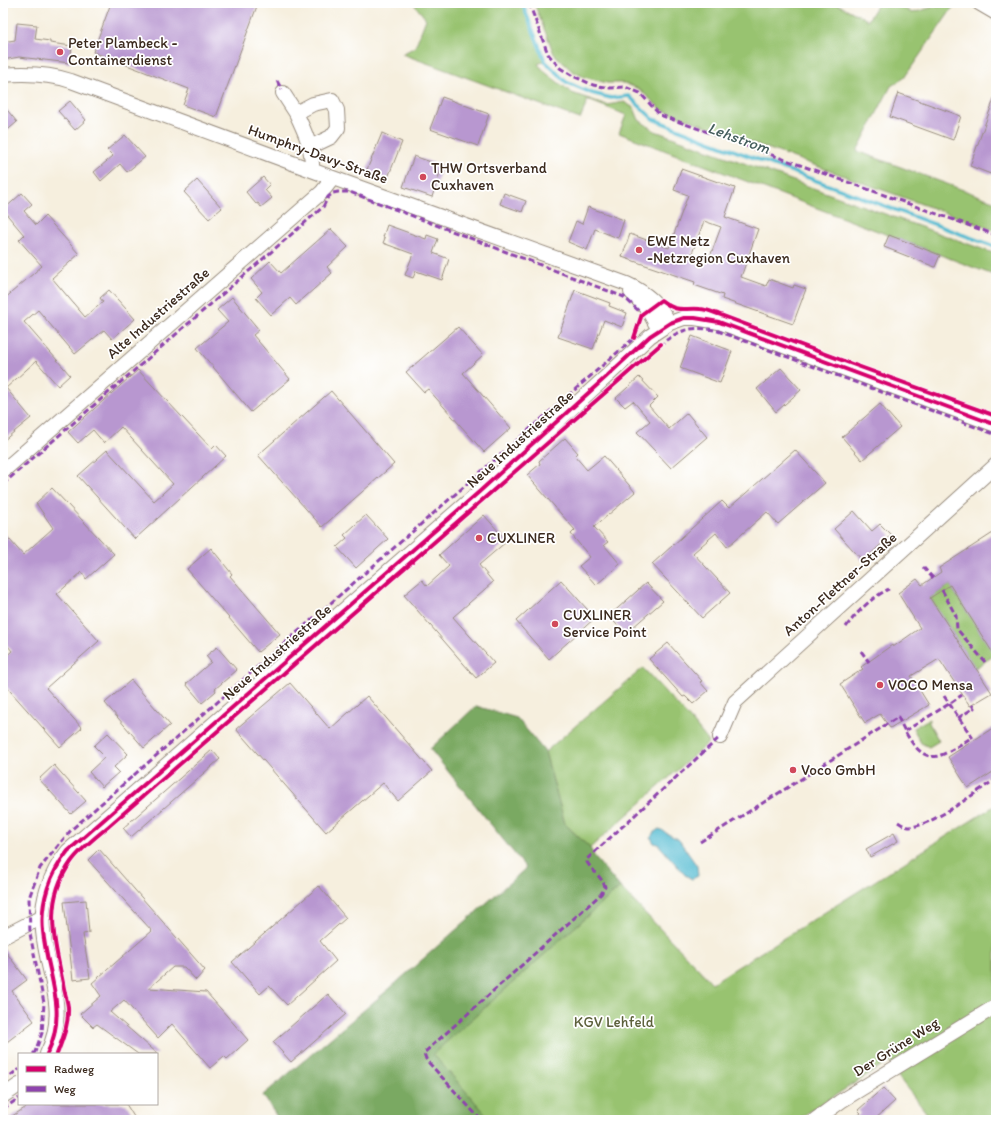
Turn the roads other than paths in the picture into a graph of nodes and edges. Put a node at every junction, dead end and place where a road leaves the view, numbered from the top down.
1 (979, 3) edge
2 (996, 13) edge
3 (3, 75) edge
4 (283, 93) dead end
5 (296, 113) junction
6 (310, 147) junction
7 (312, 170) junction
8 (333, 178) junction
9 (664, 326) junction
10 (996, 425) edge
11 (996, 465) edge
12 (3, 471) edge
13 (720, 737) dead end
14 (42, 918) junction
15 (3, 937) edge
16 (996, 1006) edge
17 (47, 1053) edge
18 (18, 1086) edge
19 (3, 1096) edge
20 (815, 1120) edge

1 - 2 street
3 - 7 street, Humphry-Davy-Straße
4 - 5 street
5 - 6 street
5 - 6 street
6 - 7 street
7 - 8 street, Humphry-Davy-Straße
8 - 9 street, Humphry-Davy-Straße
8 - 12 street, Alte Industriestraße
9 - 10 street
9 - 14 street, Neue Industriestraße
11 - 13 street, Anton-Flettner-Straße
14 - 15 street
14 - 17 street, Neue Industriestraße
16 - 20 street, Der Grüne Weg
18 - 19 street

